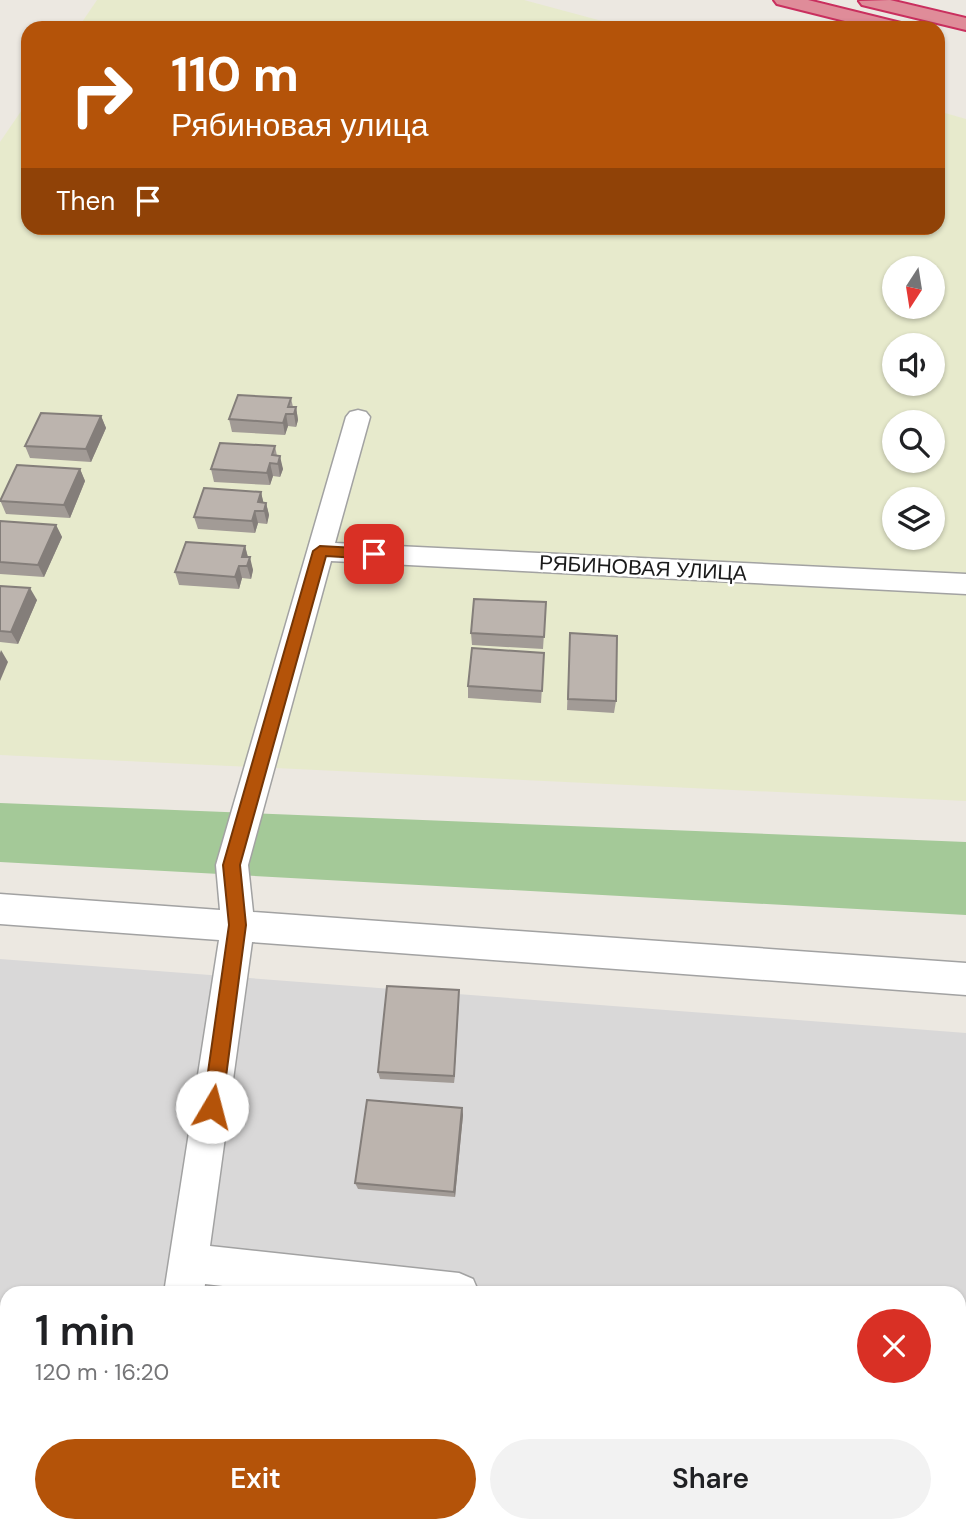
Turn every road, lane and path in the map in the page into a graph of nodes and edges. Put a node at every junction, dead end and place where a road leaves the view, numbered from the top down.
1 (784, 0) edge
2 (865, 0) edge
3 (870, 21) edge
4 (966, 24) edge
5 (945, 40) edge
6 (966, 45) edge
7 (358, 417) dead end
8 (320, 551) junction
9 (966, 584) edge
10 (0, 909) edge
11 (238, 925) junction
12 (966, 979) edge
13 (187, 1278) edge
14 (332, 1286) edge

1 - 3 highway
2 - 4 highway
5 - 6 highway
7 - 8 street
8 - 9 street, РЯБИНОВАЯ УЛИЦА
8 - 11 street
10 - 11 street
11 - 12 street
11 - 13 street
13 - 14 street

